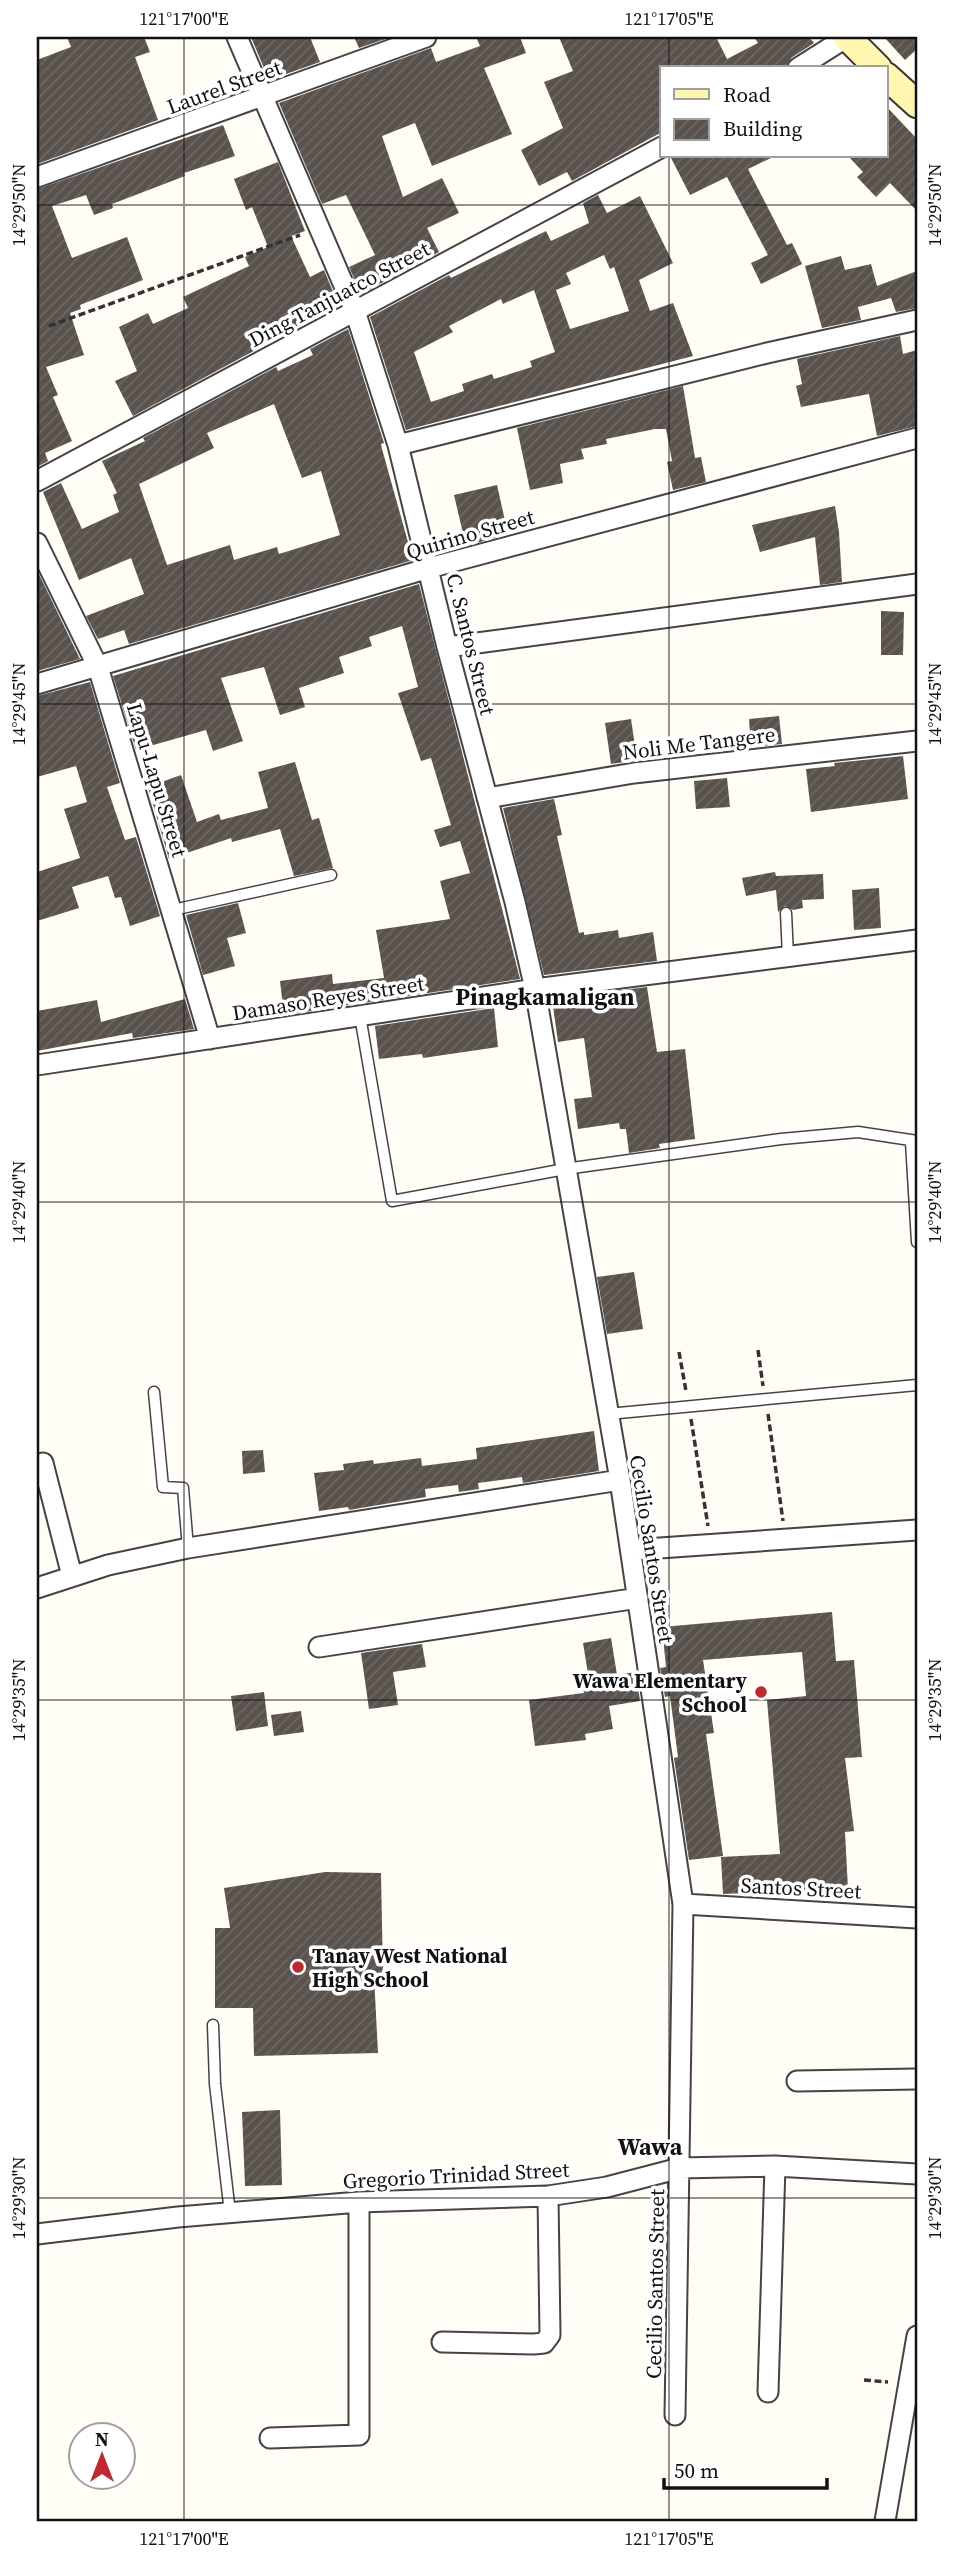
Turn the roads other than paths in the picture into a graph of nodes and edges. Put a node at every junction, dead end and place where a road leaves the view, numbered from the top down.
1 (237, 37) edge
2 (426, 37) edge
3 (847, 37) edge
4 (801, 66) edge
5 (876, 66) edge
6 (888, 78) edge
7 (262, 99) junction
8 (917, 104) edge
9 (660, 148) edge
10 (37, 177) edge
11 (355, 311) junction
12 (917, 320) edge
13 (917, 438) edge
14 (398, 445) junction
15 (37, 481) edge
16 (37, 542) edge
17 (429, 568) junction
18 (917, 584) edge
19 (447, 647) junction
20 (98, 667) junction
21 (37, 684) edge
22 (917, 741) edge
23 (487, 798) junction
24 (331, 876) dead end
25 (173, 910) junction
26 (786, 914) dead end
27 (917, 940) edge
28 (788, 956) junction
29 (535, 989) junction
30 (360, 1016) junction
31 (210, 1039) junction
32 (37, 1065) edge
33 (914, 1141) edge
34 (565, 1169) junction
35 (917, 1242) edge
36 (917, 1385) edge
37 (154, 1392) dead end
38 (607, 1414) junction
39 (43, 1462) dead end
40 (620, 1480) junction
41 (917, 1530) edge
42 (188, 1548) junction
43 (631, 1550) junction
44 (72, 1576) junction
45 (37, 1588) edge
46 (638, 1598) junction
47 (319, 1647) dead end
48 (682, 1904) junction
49 (917, 1917) edge
50 (212, 2025) dead end
51 (917, 2079) edge
52 (797, 2081) dead end
53 (775, 2166) junction
54 (680, 2168) junction
55 (917, 2174) edge
56 (548, 2196) junction
57 (359, 2202) junction
58 (230, 2213) junction
59 (37, 2234) edge
60 (917, 2336) edge
61 (442, 2342) dead end
62 (768, 2392) dead end
63 (675, 2415) dead end
64 (270, 2438) dead end
65 (885, 2521) edge

1 - 7 street, C. Santos Street
2 - 7 street, Laurel Street
3 - 4 street
3 - 5 main road
6 - 8 main road
7 - 10 street, Laurel Street
7 - 11 street, C. Santos Street
9 - 11 street, Ding Tanjuatco Street
11 - 14 street, C. Santos Street
11 - 15 street, Ding Tanjuatco Street
12 - 14 street
13 - 17 street, Quirino Street
14 - 17 street, C. Santos Street
16 - 20 street, Lapu-Lapu Street
17 - 19 street, C. Santos Street
17 - 20 street, Quirino Street
18 - 19 street
19 - 23 street, C. Santos Street
20 - 21 street, Quirino Street
20 - 25 street, Lapu-Lapu Street
22 - 23 street, Noli Me Tangere
23 - 29 street, C. Santos Street
24 - 25 lane
25 - 31 street, Lapu-Lapu Street
26 - 28 lane
27 - 28 street, Damaso Reyes Street
28 - 29 street, Damaso Reyes Street
29 - 30 street, Damaso Reyes Street
29 - 34 street, Cecilio Santos Street
30 - 31 street, Damaso Reyes Street
30 - 34 lane
31 - 32 street, Damaso Reyes Street
33 - 34 lane
33 - 35 lane
34 - 38 street, Cecilio Santos Street
36 - 38 lane
37 - 42 lane
38 - 40 street, Cecilio Santos Street
39 - 44 street
40 - 42 street
40 - 43 street, Cecilio Santos Street
41 - 43 street
42 - 44 street
43 - 46 street, Cecilio Santos Street
44 - 45 street
46 - 47 street
46 - 48 street, Cecilio Santos Street
48 - 49 street, Santos Street
48 - 54 street, Cecilio Santos Street
50 - 58 lane
51 - 52 street
53 - 54 street, Gregorio Trinidad Street
53 - 55 street, Gregorio Trinidad Street
53 - 62 street
54 - 56 street, Gregorio Trinidad Street
54 - 63 street, Cecilio Santos Street
56 - 57 street, Gregorio Trinidad Street
56 - 61 street
57 - 58 street, Gregorio Trinidad Street
57 - 64 street
58 - 59 street, Gregorio Trinidad Street
60 - 65 street

